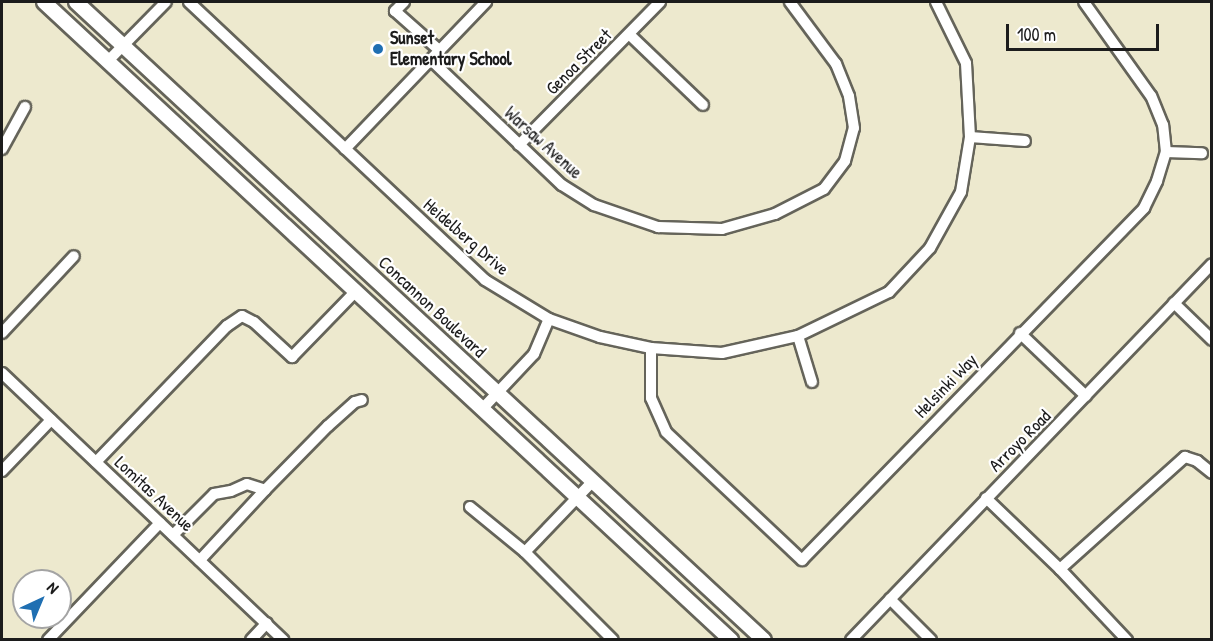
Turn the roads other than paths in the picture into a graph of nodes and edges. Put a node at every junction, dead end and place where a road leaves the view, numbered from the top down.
1 (44, 2) edge
2 (76, 2) edge
3 (166, 2) edge
4 (189, 2) edge
5 (404, 2) edge
6 (486, 2) edge
7 (660, 2) edge
8 (790, 2) edge
9 (936, 2) edge
10 (1084, 2) edge
11 (630, 35) junction
12 (123, 46) junction
13 (440, 51) junction
14 (431, 60) junction
15 (107, 63) junction
16 (703, 105) dead end
17 (25, 107) dead end
18 (970, 137) junction
19 (1025, 141) dead end
20 (519, 145) junction
21 (2, 149) edge
22 (345, 149) junction
23 (1166, 152) junction
24 (1202, 153) dead end
25 (74, 256) dead end
26 (1212, 264) edge
27 (356, 291) junction
28 (1174, 303) junction
29 (549, 319) junction
30 (2, 333) edge
31 (1020, 333) junction
32 (798, 336) junction
33 (1212, 340) edge
34 (651, 348) junction
35 (2, 373) edge
36 (812, 382) dead end
37 (498, 392) junction
38 (1086, 396) junction
39 (362, 400) dead end
40 (484, 407) junction
41 (51, 420) junction
42 (96, 462) junction
43 (2, 471) edge
44 (1212, 473) edge
45 (593, 482) junction
46 (265, 490) junction
47 (577, 498) junction
48 (986, 498) junction
49 (470, 507) dead end
50 (160, 523) junction
51 (173, 535) junction
52 (525, 552) junction
53 (200, 560) junction
54 (1060, 569) junction
55 (890, 599) junction
56 (267, 623) junction
57 (48, 639) edge
58 (251, 639) edge
59 (283, 639) edge
60 (614, 639) edge
61 (731, 639) edge
62 (764, 639) edge
63 (851, 639) edge
64 (931, 639) edge
65 (1127, 639) edge

1 - 15 main road
2 - 12 main road, Concannon Boulevard
3 - 12 street
4 - 22 street, Heidelberg Drive
5 - 13 street
6 - 13 street
7 - 11 street, Genoa Street
8 - 20 street, Warsaw Avenue
9 - 18 street, Heidelberg Drive
10 - 23 street, Helsinki Way
11 - 16 street
11 - 20 street, Genoa Street
12 - 15 street
12 - 37 main road, Concannon Boulevard
13 - 14 street
14 - 20 street, Warsaw Avenue
14 - 22 street
15 - 27 main road
17 - 21 street
18 - 19 street
18 - 32 street, Heidelberg Drive
22 - 29 street, Heidelberg Drive
23 - 24 street
23 - 31 street, Helsinki Way
25 - 30 street
26 - 28 street, Arroyo Road
27 - 40 main road
27 - 42 street
28 - 33 street
28 - 38 street, Arroyo Road
29 - 34 street, Heidelberg Drive
29 - 37 street
31 - 34 street, Helsinki Way
31 - 38 street
32 - 34 street, Heidelberg Drive
32 - 36 street
35 - 41 street, Lomitas Avenue
37 - 40 street
37 - 45 main road, Concannon Boulevard
38 - 48 street, Arroyo Road
39 - 46 street
40 - 47 main road
41 - 42 street, Lomitas Avenue
41 - 43 street
42 - 50 street, Lomitas Avenue
44 - 54 street
45 - 47 street
45 - 62 main road, Concannon Boulevard
46 - 51 street
46 - 53 street
47 - 52 street
47 - 61 main road
48 - 54 street
48 - 55 street, Arroyo Road
49 - 52 street
50 - 51 street, Lomitas Avenue
50 - 57 street
51 - 53 street, Lomitas Avenue
52 - 60 street
53 - 56 street, Lomitas Avenue
54 - 65 street
55 - 63 street, Arroyo Road
55 - 64 street
56 - 58 street
56 - 59 street, Lomitas Avenue

